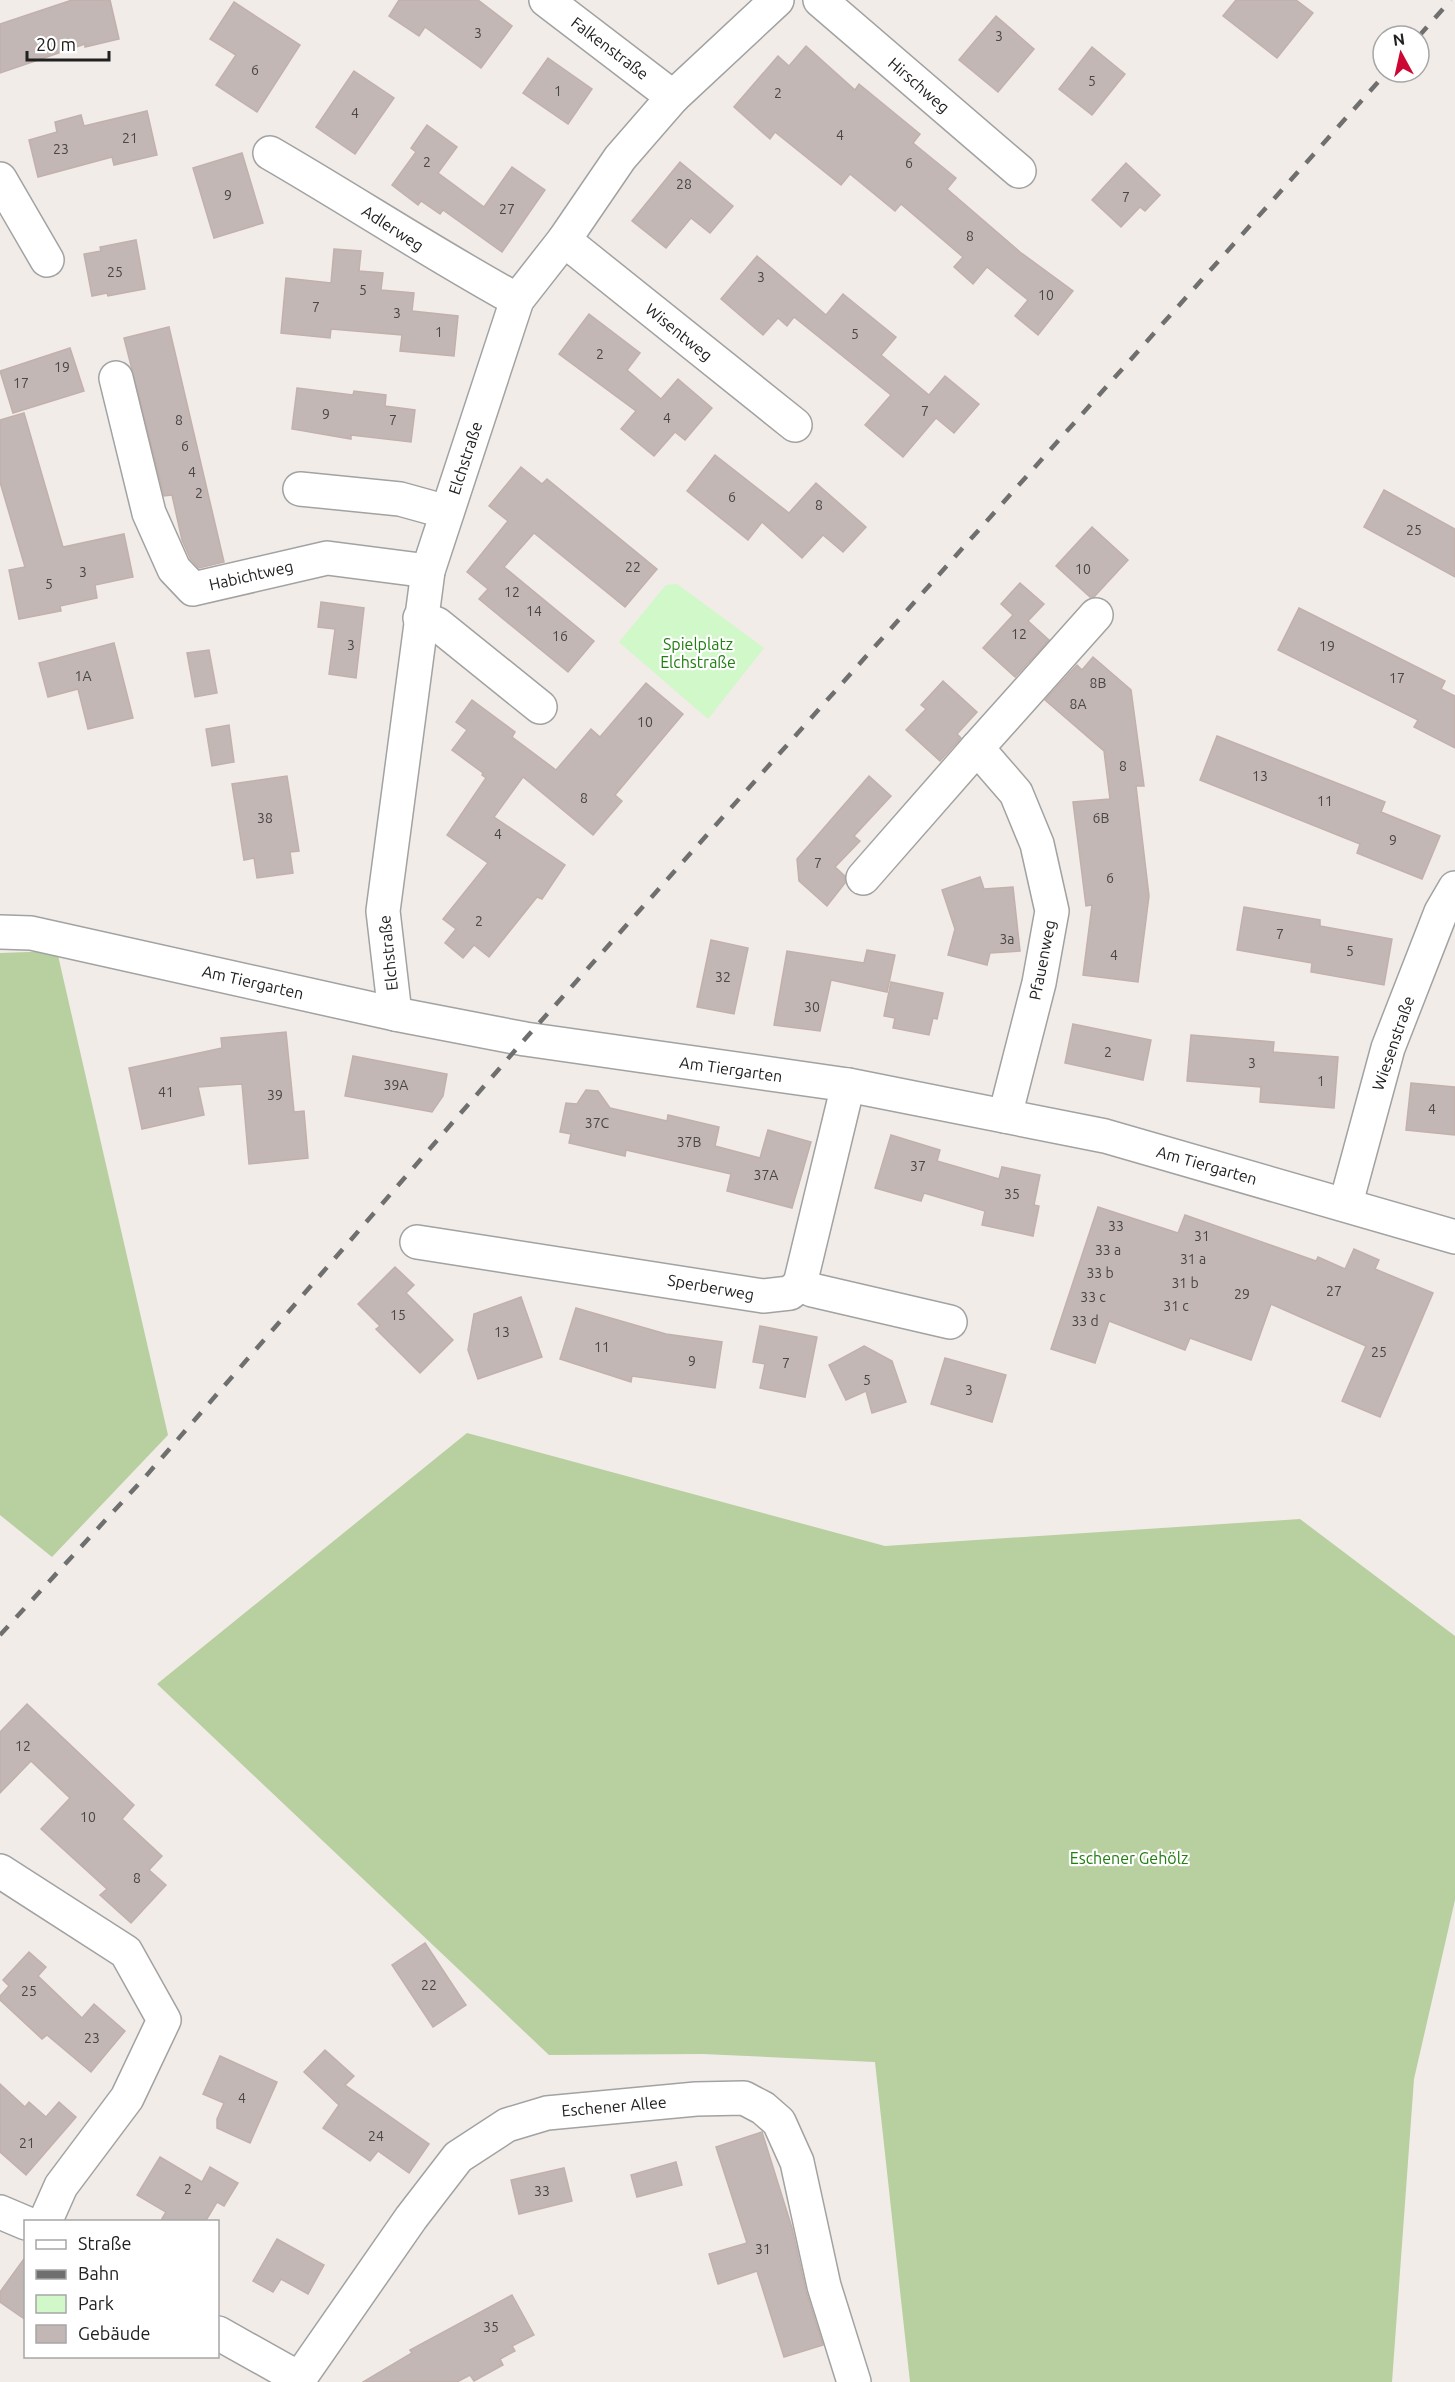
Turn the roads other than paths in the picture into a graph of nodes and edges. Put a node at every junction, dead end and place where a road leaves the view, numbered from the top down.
1 (546, 0) edge
2 (777, 0) edge
3 (820, 0) edge
4 (673, 97) junction
5 (270, 153) dead end
6 (1019, 171) dead end
7 (0, 178) edge
8 (564, 240) junction
9 (47, 260) dead end
10 (517, 300) junction
11 (116, 378) dead end
12 (795, 425) dead end
13 (300, 489) dead end
14 (447, 512) junction
15 (428, 571) junction
16 (1096, 615) dead end
17 (420, 618) junction
18 (540, 707) dead end
19 (977, 748) junction
20 (863, 878) dead end
21 (1455, 888) edge
22 (0, 932) edge
23 (395, 1014) junction
24 (848, 1084) junction
25 (1005, 1116) junction
26 (1346, 1203) junction
27 (1455, 1237) edge
28 (417, 1242) dead end
29 (800, 1284) junction
30 (950, 1322) dead end
31 (0, 1871) edge
32 (0, 2212) edge
33 (46, 2220) edge
34 (24, 2222) edge
35 (219, 2333) edge
36 (298, 2380) edge
37 (854, 2382) edge

1 - 4 street, Falkenstraße
2 - 4 street, Elchstraße
3 - 6 street, Hirschweg
4 - 8 street, Elchstraße
5 - 10 street, Adlerweg
7 - 9 street
8 - 10 street, Elchstraße
8 - 12 street, Wisentweg
10 - 14 street, Elchstraße
11 - 15 street, Habichtweg
13 - 14 street
14 - 15 street, Elchstraße
15 - 17 street, Elchstraße
16 - 19 street
17 - 18 street
17 - 23 street, Elchstraße
19 - 20 street
19 - 25 street, Pfauenweg
21 - 26 street, Wiesenstraße
22 - 23 street, Am Tiergarten
23 - 24 street, Am Tiergarten
24 - 25 street, Am Tiergarten
24 - 29 street
25 - 26 street, Am Tiergarten
26 - 27 street, Am Tiergarten
28 - 29 street, Sperberweg
29 - 30 street
31 - 33 street
32 - 34 street
35 - 36 street
36 - 37 street, Eschener Allee

